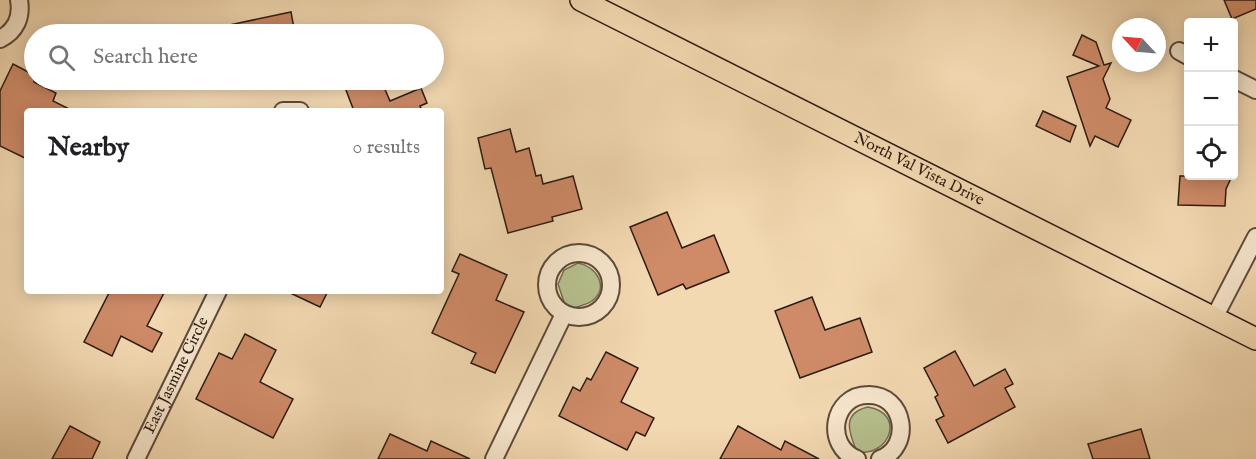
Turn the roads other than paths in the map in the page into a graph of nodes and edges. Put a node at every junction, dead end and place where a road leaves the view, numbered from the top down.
1 (19, 0) edge
2 (581, 0) edge
3 (0, 39) edge
4 (1238, 81) edge
5 (1256, 90) edge
6 (1256, 237) edge
7 (217, 294) edge
8 (564, 314) dead end
9 (1214, 318) junction
10 (1256, 339) edge
11 (853, 458) edge
12 (136, 459) edge
13 (494, 459) edge
14 (880, 459) edge

1 - 3 street
2 - 9 main road, North Val Vista Drive
4 - 5 street
6 - 9 street
7 - 12 street, East Jasmine Circle
8 - 13 street
9 - 10 main road, North Val Vista Drive
11 - 14 street

